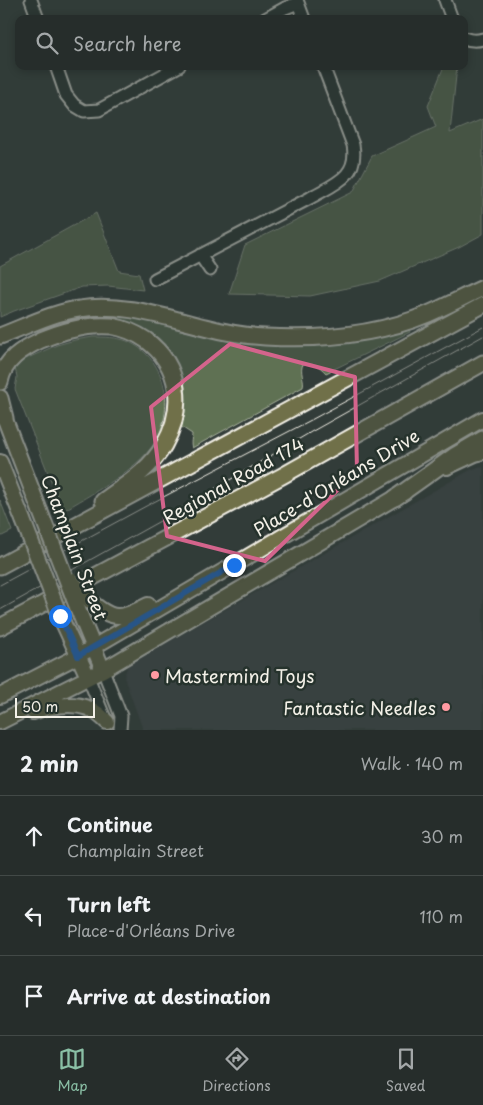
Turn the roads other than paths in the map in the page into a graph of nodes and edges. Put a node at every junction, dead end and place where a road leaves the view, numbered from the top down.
1 (31, 0) edge
2 (445, 0) edge
3 (298, 2) edge
4 (37, 15) edge
5 (273, 15) edge
6 (303, 15) edge
7 (451, 15) edge
8 (483, 39) edge
9 (468, 40) edge
10 (57, 70) edge
11 (172, 70) edge
12 (325, 70) edge
13 (200, 255) junction
14 (210, 270) dead end
15 (155, 279) dead end
16 (483, 288) edge
17 (483, 305) edge
18 (0, 336) edge
19 (483, 363) edge
20 (0, 382) edge
21 (0, 398) edge
22 (2, 412) edge
23 (483, 419) edge
24 (483, 439) edge
25 (483, 452) edge
26 (0, 462) edge
27 (395, 498) junction
28 (0, 558) edge
29 (234, 565) junction
30 (0, 566) edge
31 (83, 603) junction
32 (0, 627) edge
33 (93, 647) junction
34 (78, 656) junction
35 (103, 670) junction
36 (88, 677) junction
37 (0, 696) edge
38 (0, 724) edge
39 (115, 727) edge

1 - 4 street
2 - 7 street
3 - 5 street
3 - 6 street
8 - 9 street
10 - 11 street
12 - 13 street
13 - 14 street
13 - 15 street
16 - 18 highway
17 - 30 highway, Regional Road 174
19 - 32 highway, Regional Road 174
20 - 28 highway
21 - 22 highway
22 - 31 main road, Champlain Street, bridge
23 - 29 main road, Place-d'Orléans Drive
24 - 27 highway
25 - 27 main road
26 - 34 main road, bridge
27 - 35 main road
29 - 31 main road
29 - 33 main road, Place-d'Orléans Drive
31 - 33 main road, Champlain Street
33 - 34 main road, Place-d'Orléans Drive
33 - 35 main road, Champlain Street
34 - 36 main road
34 - 37 main road, Place-d'Orléans Drive
35 - 36 main road
35 - 39 street, Champlain Street
36 - 38 main road
36 - 39 street
38 - 39 main road

